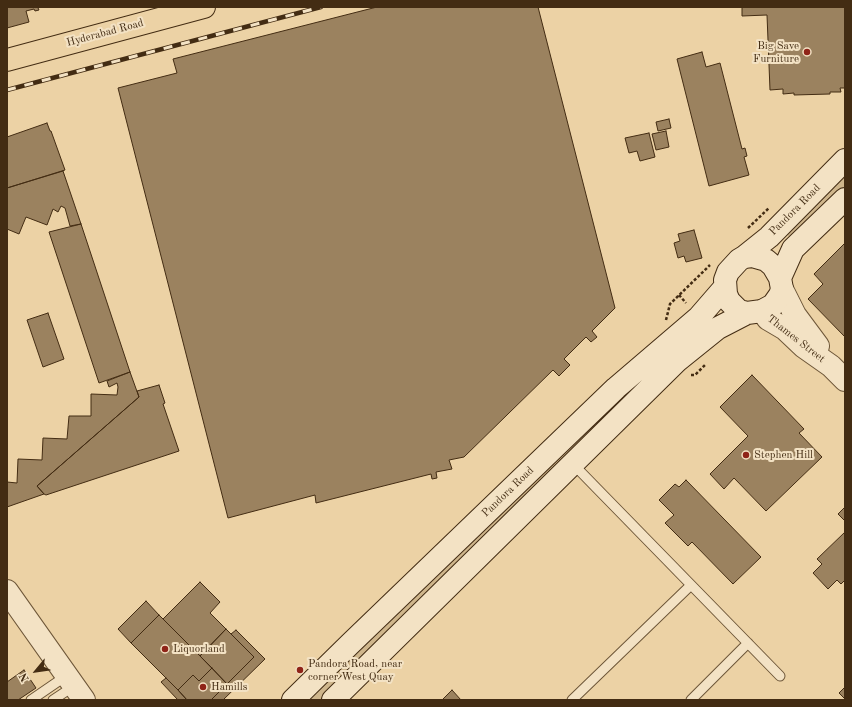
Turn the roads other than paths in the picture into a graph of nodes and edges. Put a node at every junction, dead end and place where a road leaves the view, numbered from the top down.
1 (204, 7) edge
2 (7, 60) edge
3 (845, 160) edge
4 (845, 199) edge
5 (744, 257) junction
6 (781, 283) junction
7 (725, 287) junction
8 (754, 312) junction
9 (838, 373) edge
10 (573, 464) junction
11 (691, 585) junction
12 (7, 591) edge
13 (748, 643) junction
14 (780, 676) dead end
15 (75, 687) edge
16 (31, 700) edge
17 (53, 700) edge
18 (293, 700) edge
19 (333, 700) edge
20 (572, 700) edge
21 (691, 700) edge

1 - 2 highway, Hyderabad Road
3 - 5 main road, Pandora Road
4 - 6 main road
5 - 6 main road
5 - 7 main road
6 - 8 main road
6 - 9 main road, Thames Street
7 - 8 main road
7 - 18 main road, Pandora Road
8 - 9 main road, Thames Street
8 - 10 main road
10 - 11 lane
10 - 19 main road
11 - 13 lane
11 - 20 lane
12 - 15 main road
13 - 14 lane
13 - 21 lane
15 - 16 lane
15 - 17 lane

